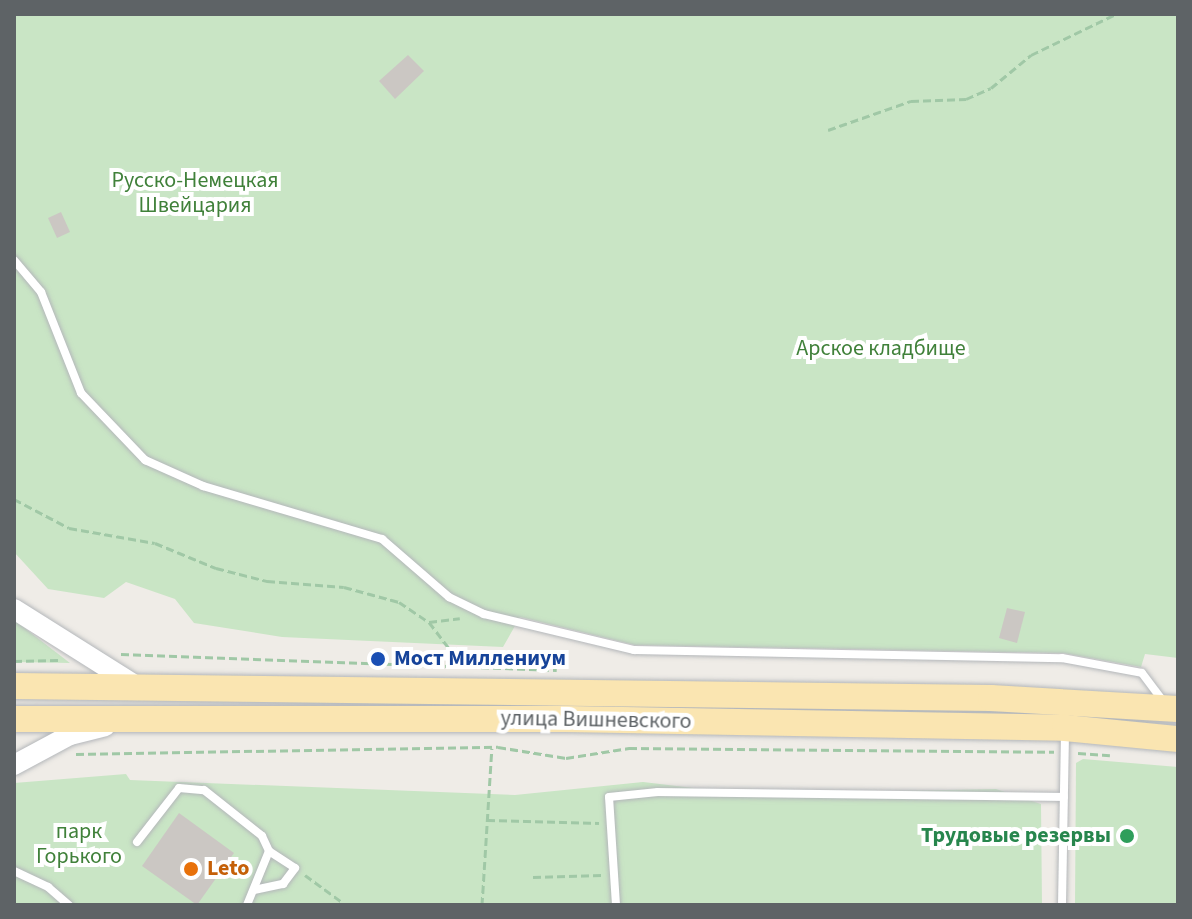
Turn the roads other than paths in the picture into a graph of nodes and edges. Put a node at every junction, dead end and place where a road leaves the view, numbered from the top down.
1 (14, 260) edge
2 (14, 609) edge
3 (14, 686) edge
4 (138, 687) junction
5 (1173, 708) edge
6 (14, 719) edge
7 (133, 719) junction
8 (1178, 739) edge
9 (1065, 740) junction
10 (14, 765) edge
11 (1064, 797) junction
12 (137, 842) dead end
13 (269, 851) junction
14 (14, 871) edge
15 (254, 890) junction
16 (69, 905) edge
17 (247, 905) edge
18 (616, 905) edge
19 (1062, 905) edge

1 - 5 lane
2 - 4 street
3 - 4 main road, улица Вишневского
4 - 5 main road, улица Вишневского
6 - 7 main road, улица Вишневского
7 - 9 main road, улица Вишневского
7 - 10 street
8 - 9 main road, улица Вишневского
9 - 11 lane
11 - 18 lane
11 - 19 lane
12 - 13 lane
13 - 15 lane
13 - 15 lane
14 - 16 lane
15 - 17 lane

